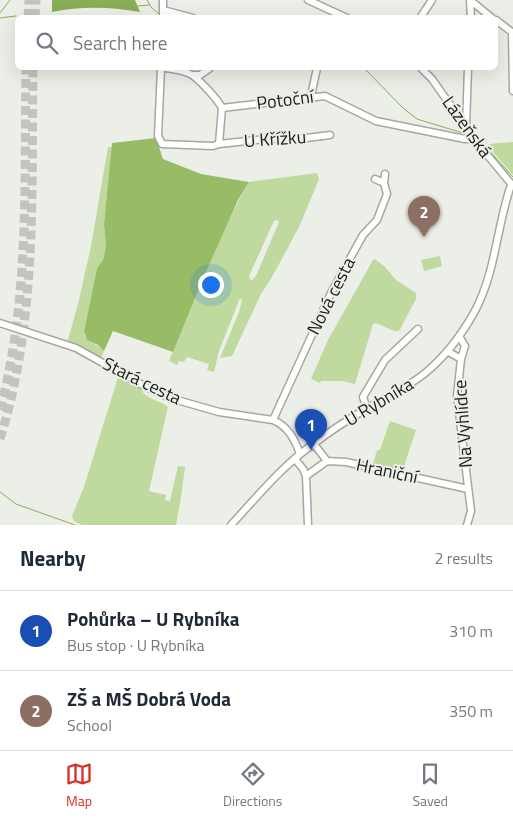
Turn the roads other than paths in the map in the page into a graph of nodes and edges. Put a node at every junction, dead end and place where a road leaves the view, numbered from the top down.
1 (163, 0) edge
2 (432, 0) edge
3 (470, 0) edge
4 (312, 1) edge
5 (331, 10) junction
6 (163, 13) edge
7 (330, 15) edge
8 (341, 15) edge
9 (422, 15) edge
10 (471, 15) edge
11 (488, 15) edge
12 (498, 22) edge
13 (512, 33) edge
14 (163, 70) edge
15 (175, 70) edge
16 (207, 70) edge
17 (317, 70) edge
18 (423, 70) edge
19 (468, 70) edge
20 (193, 75) junction
21 (513, 91) edge
22 (311, 96) junction
23 (222, 108) junction
24 (470, 133) junction
25 (330, 135) dead end
26 (220, 144) junction
27 (385, 174) dead end
28 (375, 179) dead end
29 (384, 183) junction
30 (512, 185) edge
31 (0, 323) edge
32 (418, 329) dead end
33 (459, 336) junction
34 (447, 351) junction
35 (460, 359) junction
36 (367, 408) junction
37 (274, 420) junction
38 (314, 444) junction
39 (298, 456) junction
40 (327, 461) junction
41 (306, 476) junction
42 (468, 489) junction
43 (231, 525) edge
44 (308, 525) edge
45 (467, 525) edge

1 - 6 street
2 - 9 street
3 - 10 street
3 - 11 street
4 - 5 street
5 - 7 street
5 - 8 street
12 - 13 street
13 - 21 street
14 - 26 street, U Křížku
15 - 20 street
16 - 20 street
17 - 22 street
18 - 24 street, Lázeňská
19 - 24 street
20 - 23 street
22 - 23 street, Potoční
22 - 24 street, Potoční
23 - 26 street, U Křížku
24 - 30 street, Lázeňská
25 - 26 street, U Křížku
27 - 29 street, Nová cesta
28 - 29 street
29 - 37 street, Nová cesta
30 - 33 street
31 - 37 street, Stará cesta
32 - 36 street
33 - 34 street, U Rybníka
33 - 35 street, Na Vyhlídce
34 - 35 street
34 - 36 street, U Rybníka
35 - 42 street, Na Vyhlídce
36 - 38 street, U Rybníka
37 - 39 street
38 - 39 street, U Rybníka
38 - 40 street
39 - 41 street
39 - 43 street, U Rybníka
40 - 41 street
40 - 42 street, Hraniční
41 - 44 street
42 - 45 street, Na Vyhlídce

